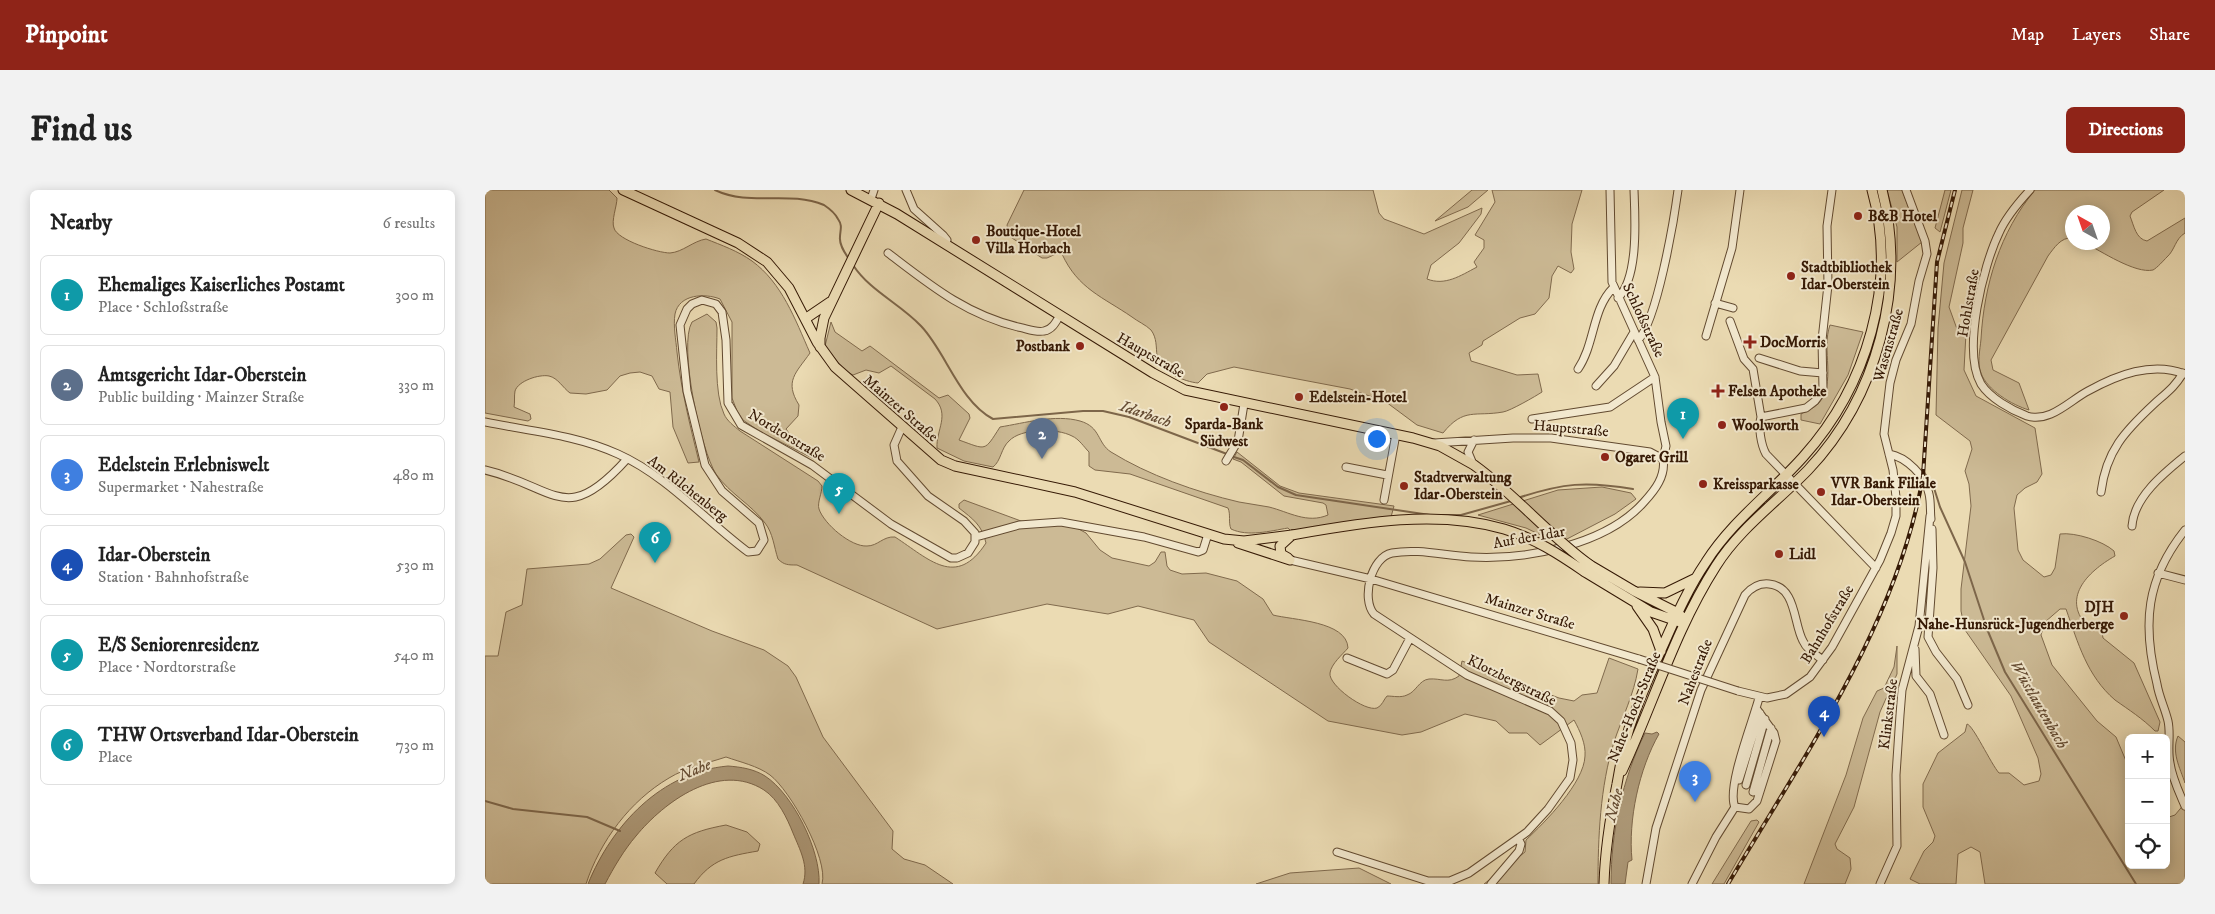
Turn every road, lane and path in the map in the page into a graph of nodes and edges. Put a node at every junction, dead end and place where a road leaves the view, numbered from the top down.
1 (623, 190) edge
2 (851, 190) edge
3 (906, 190) edge
4 (1610, 190) edge
5 (1635, 190) edge
6 (1678, 190) edge
7 (1740, 190) edge
8 (1832, 190) edge
9 (1872, 190) edge
10 (1882, 190) edge
11 (1906, 190) edge
12 (2030, 190) edge
13 (875, 197) edge
14 (945, 244) junction
15 (888, 253) dead end
16 (1613, 288) junction
17 (833, 298) junction
18 (1618, 298) junction
19 (1715, 302) junction
20 (1733, 308) dead end
21 (1060, 315) junction
22 (824, 318) junction
23 (805, 319) junction
24 (1730, 321) dead end
25 (1634, 332) junction
26 (1706, 336) dead end
27 (1638, 340) junction
28 (820, 348) junction
29 (1759, 358) dead end
30 (1578, 369) dead end
31 (1823, 373) junction
32 (2184, 374) edge
33 (1655, 377) junction
34 (1596, 386) dead end
35 (1244, 404) junction
36 (1761, 417) junction
37 (1532, 419) dead end
38 (485, 422) edge
39 (902, 427) junction
40 (1397, 434) junction
41 (1474, 440) junction
42 (1433, 443) junction
43 (1889, 454) junction
44 (2185, 456) edge
45 (627, 459) junction
46 (1663, 459) junction
47 (1227, 460) dead end
48 (1474, 465) junction
49 (1346, 467) dead end
50 (485, 470) edge
51 (1387, 475) junction
52 (1785, 476) junction
53 (1793, 485) junction
54 (2101, 492) dead end
55 (1384, 500) dead end
56 (1930, 516) junction
57 (2132, 526) dead end
58 (2185, 530) edge
59 (1208, 534) junction
60 (1292, 535) junction
61 (976, 537) junction
62 (1231, 540) junction
63 (755, 552) joint
64 (1290, 560) junction
65 (1587, 568) junction
66 (1875, 568) junction
67 (2158, 573) junction
68 (1696, 578) junction
69 (1371, 579) junction
70 (2185, 580) edge
71 (1634, 591) junction
72 (1633, 602) junction
73 (1676, 617) junction
74 (1685, 622) junction
75 (1410, 638) junction
76 (1914, 647) junction
77 (1661, 651) junction
78 (1347, 658) dead end
79 (1823, 660) junction
80 (1759, 698) junction
81 (1967, 705) dead end
82 (1758, 710) junction
83 (1765, 719) junction
84 (1771, 728) junction
85 (1944, 735) dead end
86 (1740, 780) junction
87 (1617, 783) junction
88 (1753, 792) junction
89 (1757, 801) junction
90 (1735, 806) junction
91 (2185, 806) edge
92 (1519, 840) junction
93 (1337, 852) dead end
94 (1491, 884) edge
95 (1604, 884) edge
96 (1646, 884) edge
97 (1692, 884) edge
98 (1881, 884) edge

1 - 23 main road, Mainzer Straße
2 - 13 main road, Hauptstraße
3 - 14 street
4 - 16 street, Schloßstraße
5 - 18 street
6 - 27 street
7 - 19 street
8 - 31 street
9 - 52 main road, Nahe-Hoch-Straße
10 - 53 main road, Nahe-Hoch-Straße
11 - 43 street, Wasenstraße
12 - 32 street, Hohlstraße
13 - 14 main road, Hauptstraße
13 - 17 main road
14 - 21 main road, Hauptstraße
15 - 21 street
16 - 18 street, Schloßstraße
16 - 30 street
17 - 22 main road
17 - 23 main road
18 - 25 street, Schloßstraße
19 - 20 street
19 - 26 street
21 - 35 main road, Hauptstraße
22 - 23 main road
22 - 28 main road
23 - 28 main road, Mainzer Straße
24 - 36 street
25 - 27 street, Schloßstraße
25 - 34 street
27 - 33 street, Schloßstraße
28 - 39 main road, Mainzer Straße
29 - 31 street
31 - 36 street
32 - 54 street
33 - 37 street
33 - 46 street, Schloßstraße
35 - 40 main road, Hauptstraße
35 - 47 street
36 - 52 street
38 - 45 street, Am Rilchenberg
39 - 59 main road, Mainzer Straße
39 - 61 street
40 - 42 main road, Hauptstraße
40 - 51 street
41 - 42 street, Hauptstraße
41 - 46 street, Hauptstraße
41 - 48 street
42 - 48 main road
43 - 56 street
43 - 66 street, Wasenstraße
44 - 57 street
45 - 50 street
45 - 63 street, Am Rilchenberg
46 - 69 street, Auf der Idar
48 - 65 main road, bridge
49 - 51 street
51 - 55 street
52 - 53 street
52 - 68 main road, Nahe-Hoch-Straße
53 - 66 street
53 - 74 main road, Nahe-Hoch-Straße
56 - 76 street, Klinkstraße
56 - 81 street
58 - 67 street
59 - 61 street
59 - 62 main road, Mainzer Straße
60 - 62 main road
60 - 64 main road
60 - 65 main road, bridge
61 - 63 street, Nordtorstraße
62 - 64 main road
64 - 69 street, Mainzer Straße
65 - 71 main road
65 - 72 main road
66 - 79 street, Bahnhofstraße
67 - 70 street
67 - 91 street
68 - 71 main road
68 - 73 main road, Nahe-Hoch-Straße
69 - 75 street, Klotzbergstraße
69 - 80 street, Mainzer Straße, bridge
71 - 73 main road
72 - 73 main road
72 - 77 main road
73 - 74 main road
73 - 77 main road, Nahe-Hoch-Straße
74 - 87 main road, Nahe-Hoch-Straße
75 - 78 street
75 - 92 street, Klotzbergstraße
76 - 85 street
76 - 98 street, Klinkstraße
77 - 87 main road, Nahe-Hoch-Straße
79 - 80 street, Bahnhofstraße
79 - 96 street, Nahestraße
80 - 82 street
82 - 83 street
82 - 86 street
83 - 84 street
83 - 86 street
84 - 88 street
84 - 89 street
86 - 88 street
86 - 90 street
87 - 95 main road
88 - 89 street
89 - 90 street
90 - 97 street
92 - 93 street, Klotzbergstraße
92 - 94 street

